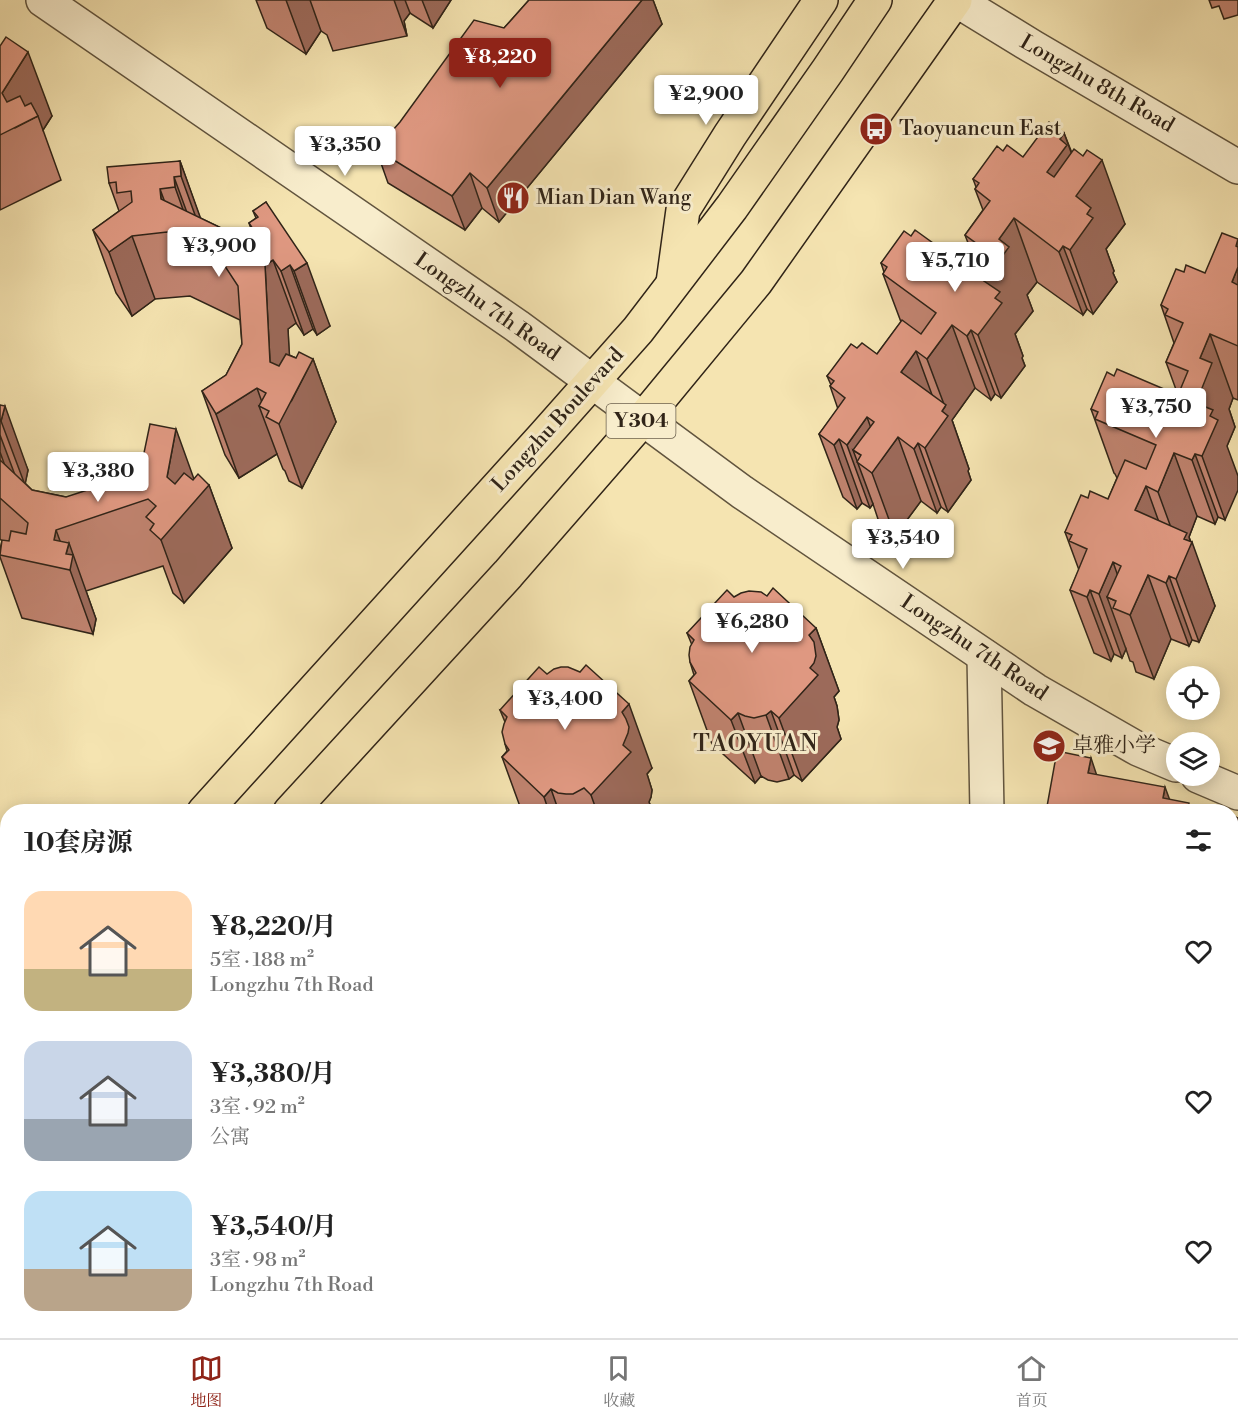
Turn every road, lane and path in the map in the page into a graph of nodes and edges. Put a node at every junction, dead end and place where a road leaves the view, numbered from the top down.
1 (43, 0) edge
2 (821, 0) edge
3 (875, 0) edge
4 (956, 0) edge
5 (1238, 167) edge
6 (673, 283) junction
7 (593, 382) junction
8 (643, 419) junction
9 (984, 656) junction
10 (1166, 761) edge
11 (1220, 785) edge
12 (1238, 793) edge
13 (211, 804) edge
14 (297, 804) edge
15 (987, 804) edge

1 - 7 street, Longzhu 7th Road
2 - 6 main road
3 - 6 main road, Longzhu Boulevard
4 - 5 street, Longzhu 8th Road
4 - 8 main road, Y304
6 - 7 main road, Longzhu Boulevard
7 - 8 street, Longzhu 7th Road
7 - 13 main road, Longzhu Boulevard
8 - 9 street, Longzhu 7th Road
8 - 14 main road, Y304
9 - 10 street, Longzhu 7th Road
9 - 15 street
11 - 12 street

